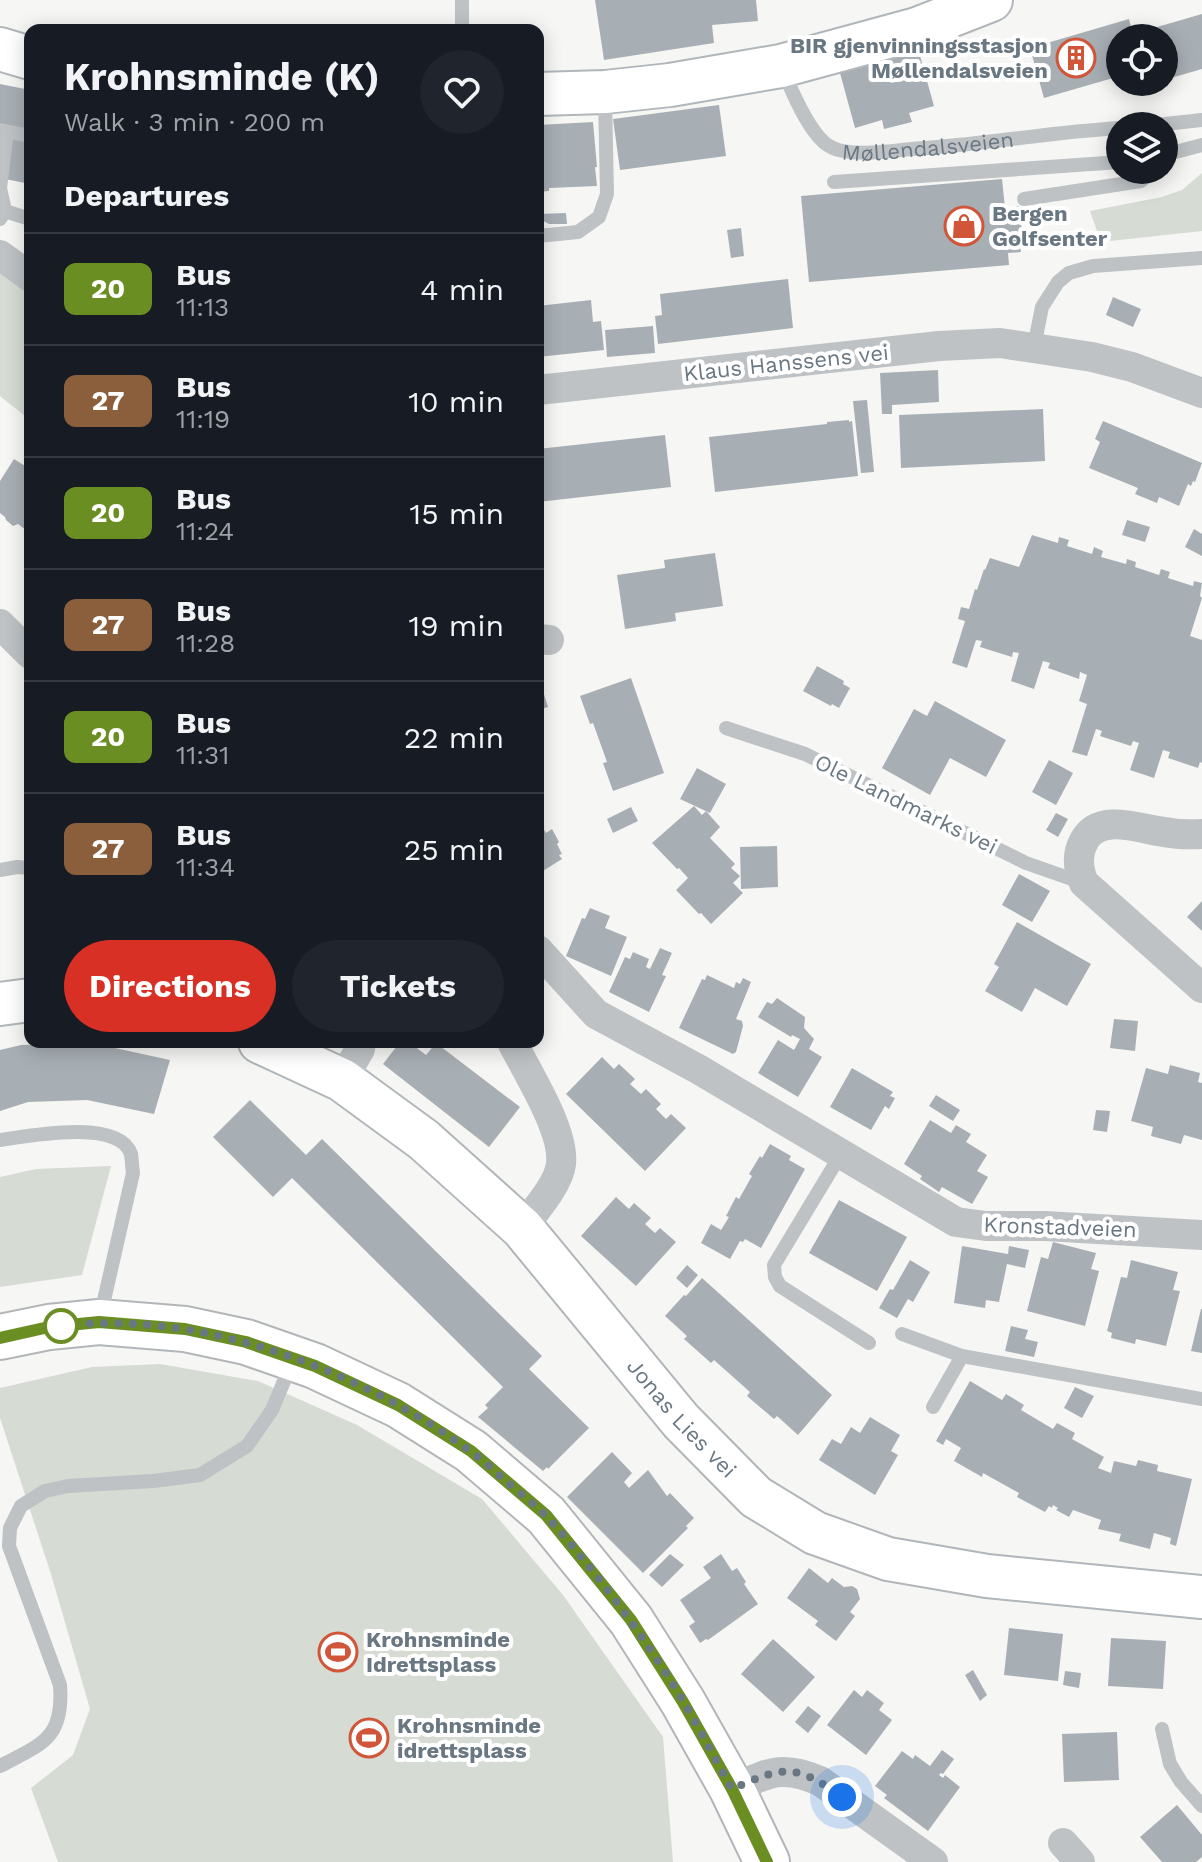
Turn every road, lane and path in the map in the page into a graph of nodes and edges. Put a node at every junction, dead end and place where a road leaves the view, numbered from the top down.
1 (462, 0) edge
2 (991, 0) edge
3 (462, 24) edge
4 (0, 49) edge
5 (24, 56) edge
6 (781, 66) junction
7 (605, 92) junction
8 (544, 94) edge
9 (1202, 120) edge
10 (1178, 123) edge
11 (1106, 129) edge
12 (4, 131) edge
13 (24, 135) edge
14 (1202, 145) edge
15 (1178, 151) edge
16 (1106, 163) edge
17 (834, 182) dead end
18 (1122, 184) edge
19 (1024, 199) dead end
20 (2, 215) edge
21 (24, 218) edge
22 (544, 235) edge
23 (0, 255) edge
24 (1202, 258) edge
25 (24, 273) edge
26 (1034, 347) junction
27 (544, 389) edge
28 (1202, 393) edge
29 (1, 627) edge
30 (24, 648) edge
31 (726, 728) dead end
32 (1202, 834) edge
33 (24, 868) edge
34 (0, 870) edge
35 (1084, 883) junction
36 (544, 957) edge
37 (1202, 988) edge
38 (24, 1001) edge
39 (0, 1004) edge
40 (276, 1048) edge
41 (360, 1048) edge
42 (515, 1048) edge
43 (342, 1080) junction
44 (0, 1140) edge
45 (841, 1154) junction
46 (522, 1228) junction
47 (1202, 1235) edge
48 (99, 1322) junction
49 (902, 1334) dead end
50 (0, 1337) edge
51 (869, 1343) dead end
52 (962, 1356) junction
53 (294, 1358) junction
54 (1202, 1399) edge
55 (933, 1407) dead end
56 (1202, 1597) edge
57 (1162, 1729) dead end
58 (0, 1766) edge
59 (732, 1789) junction
60 (1202, 1806) edge
61 (767, 1862) edge
62 (933, 1862) edge

1 - 3 lane
2 - 6 street
4 - 5 street
6 - 7 street
6 - 11 lane, Møllendalsveien
7 - 8 street
7 - 22 lane
9 - 10 lane
12 - 13 lane
12 - 20 lane
14 - 15 lane
16 - 17 lane
18 - 19 lane
20 - 21 lane
23 - 25 street
24 - 26 lane
26 - 27 street, Klaus Hanssens vei
26 - 28 street, Klaus Hanssens vei
29 - 30 street
31 - 35 lane, Ole Landmarks vei
32 - 35 street
33 - 34 lane
35 - 37 street, Ole Landmarks vei
36 - 45 street, Kronstadveien
38 - 39 street
40 - 43 street, Jonas Lies vei
41 - 43 street
42 - 46 street
43 - 46 street, Jonas Lies vei
44 - 48 lane
45 - 47 street, Kronstadveien
45 - 51 lane
46 - 56 street, Jonas Lies vei
48 - 50 main road
48 - 53 main road
49 - 52 lane
52 - 54 lane
52 - 55 lane
53 - 58 lane
53 - 59 main road
57 - 60 lane
59 - 61 main road
59 - 62 street

